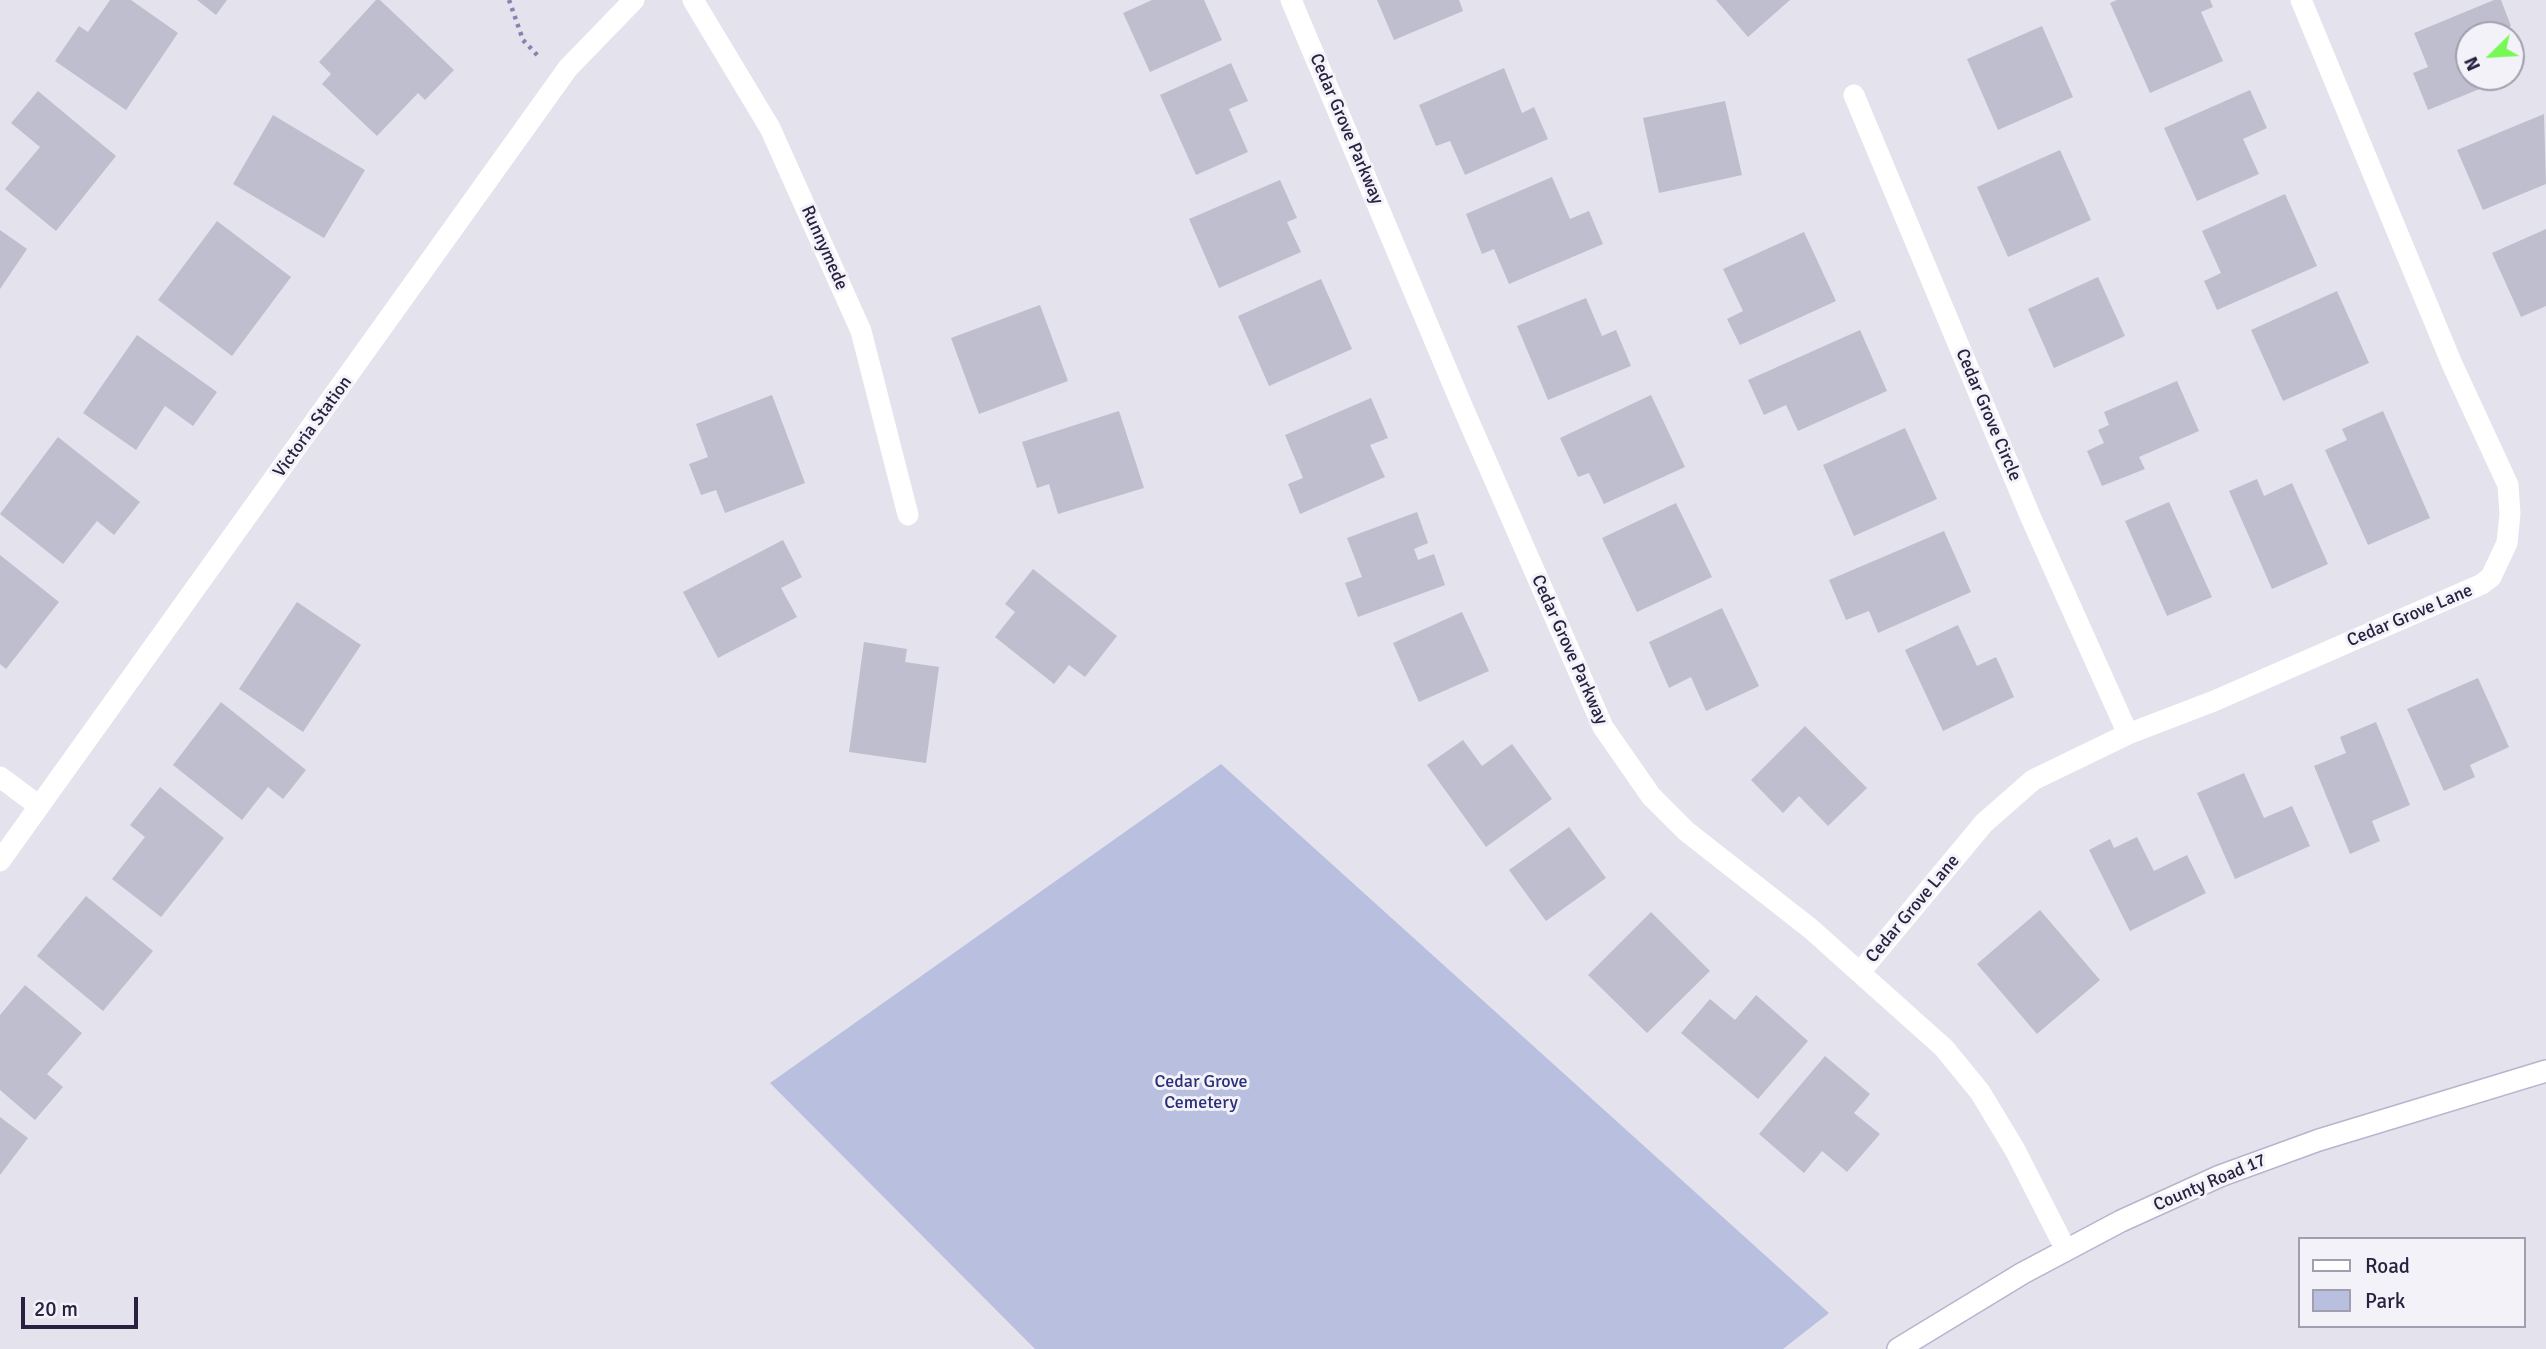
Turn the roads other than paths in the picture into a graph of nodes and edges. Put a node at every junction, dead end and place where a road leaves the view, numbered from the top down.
1 (634, 0) edge
2 (693, 0) edge
3 (1291, 0) edge
4 (2301, 0) edge
5 (1854, 95) dead end
6 (908, 515) dead end
7 (2128, 734) junction
8 (0, 777) edge
9 (39, 806) junction
10 (0, 861) edge
11 (1860, 972) junction
12 (2546, 1071) edge
13 (2066, 1250) junction
14 (1899, 1349) edge

1 - 9 street, Victoria Station
2 - 6 street, Runnymede
3 - 11 street, Cedar Grove Parkway
4 - 7 street, Cedar Grove Lane
5 - 7 street, Cedar Grove Circle
7 - 11 street, Cedar Grove Lane
8 - 9 street
9 - 10 street, Victoria Station
11 - 13 street, Cedar Grove Parkway
12 - 13 street, County Road 17
13 - 14 street, County Road 17

